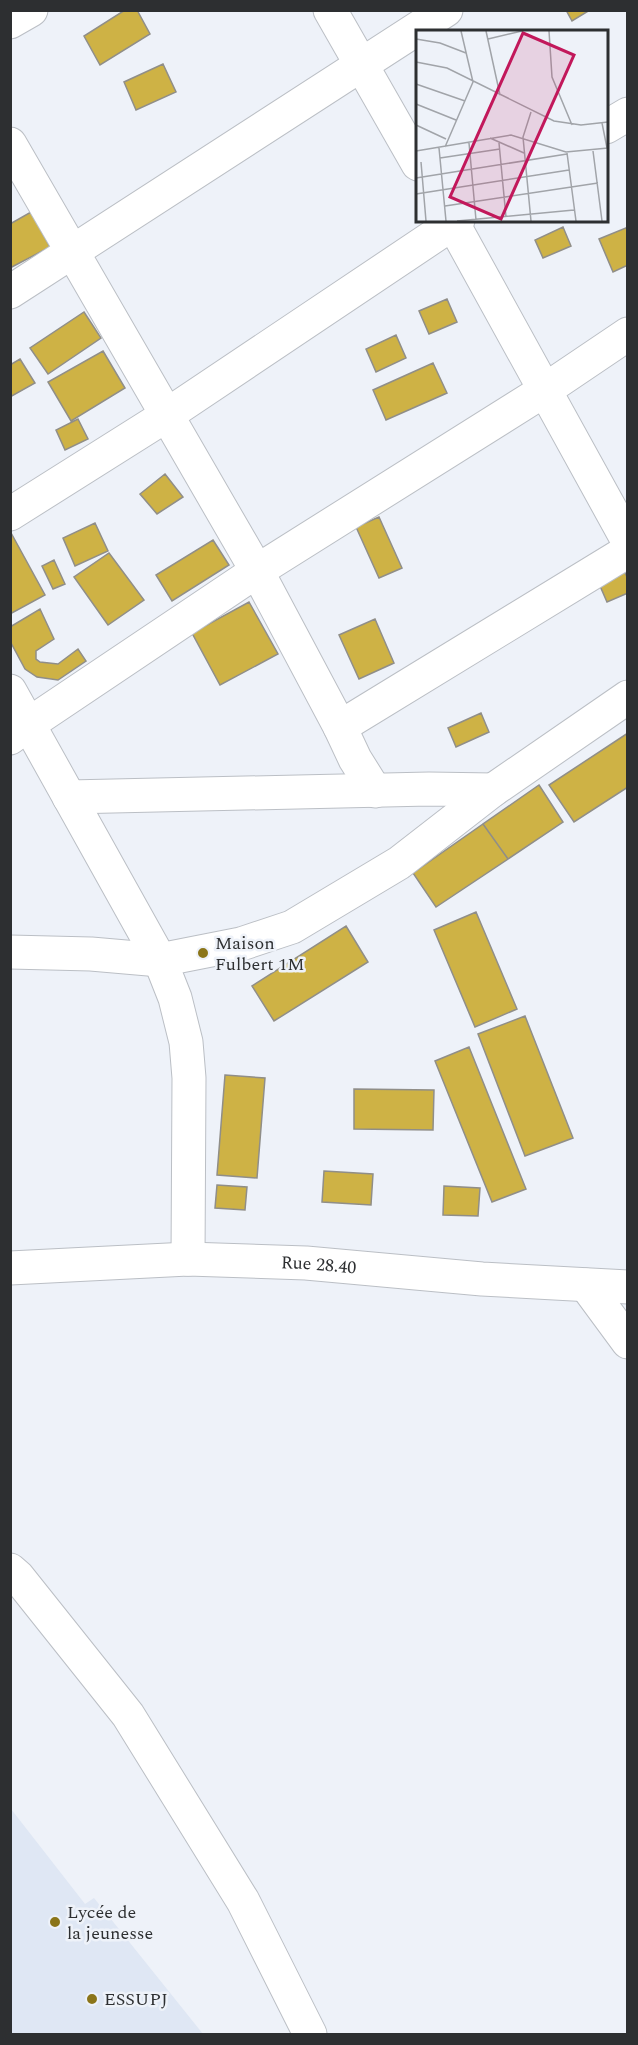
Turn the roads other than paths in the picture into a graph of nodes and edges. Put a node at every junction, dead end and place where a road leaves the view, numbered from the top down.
1 (31, 10) edge
2 (330, 10) edge
3 (447, 10) edge
4 (10, 22) edge
5 (360, 66) junction
6 (627, 114) edge
7 (608, 127) edge
8 (10, 144) edge
9 (416, 162) edge
10 (454, 222) edge
11 (72, 252) junction
12 (10, 292) edge
13 (627, 334) edge
14 (545, 390) junction
15 (167, 415) junction
16 (10, 514) edge
17 (627, 541) edge
18 (627, 551) edge
19 (257, 571) junction
20 (10, 691) edge
21 (627, 697) edge
22 (340, 727) junction
23 (20, 731) edge
24 (493, 790) junction
25 (375, 791) junction
26 (69, 797) junction
27 (10, 952) edge
28 (160, 960) junction
29 (188, 1259) junction
30 (10, 1268) edge
31 (586, 1285) junction
32 (627, 1287) edge
33 (627, 1342) edge
34 (10, 1570) edge
35 (310, 2034) edge

1 - 4 street
2 - 5 street
3 - 5 street
5 - 9 street
5 - 11 street
6 - 7 street
8 - 11 street
10 - 14 street
10 - 15 street
11 - 12 street
11 - 15 street
13 - 14 street
14 - 17 street
14 - 19 street
15 - 16 street
15 - 19 street
18 - 22 street
19 - 22 street
19 - 23 street
20 - 23 street
21 - 24 street
22 - 25 street
23 - 26 street
24 - 25 street
24 - 28 street
25 - 26 street
26 - 28 street
27 - 28 street
28 - 29 street
29 - 30 street, Rue 28.40
29 - 31 street, Rue 28.40
31 - 32 street, Rue 28.40
31 - 33 street
34 - 35 street

